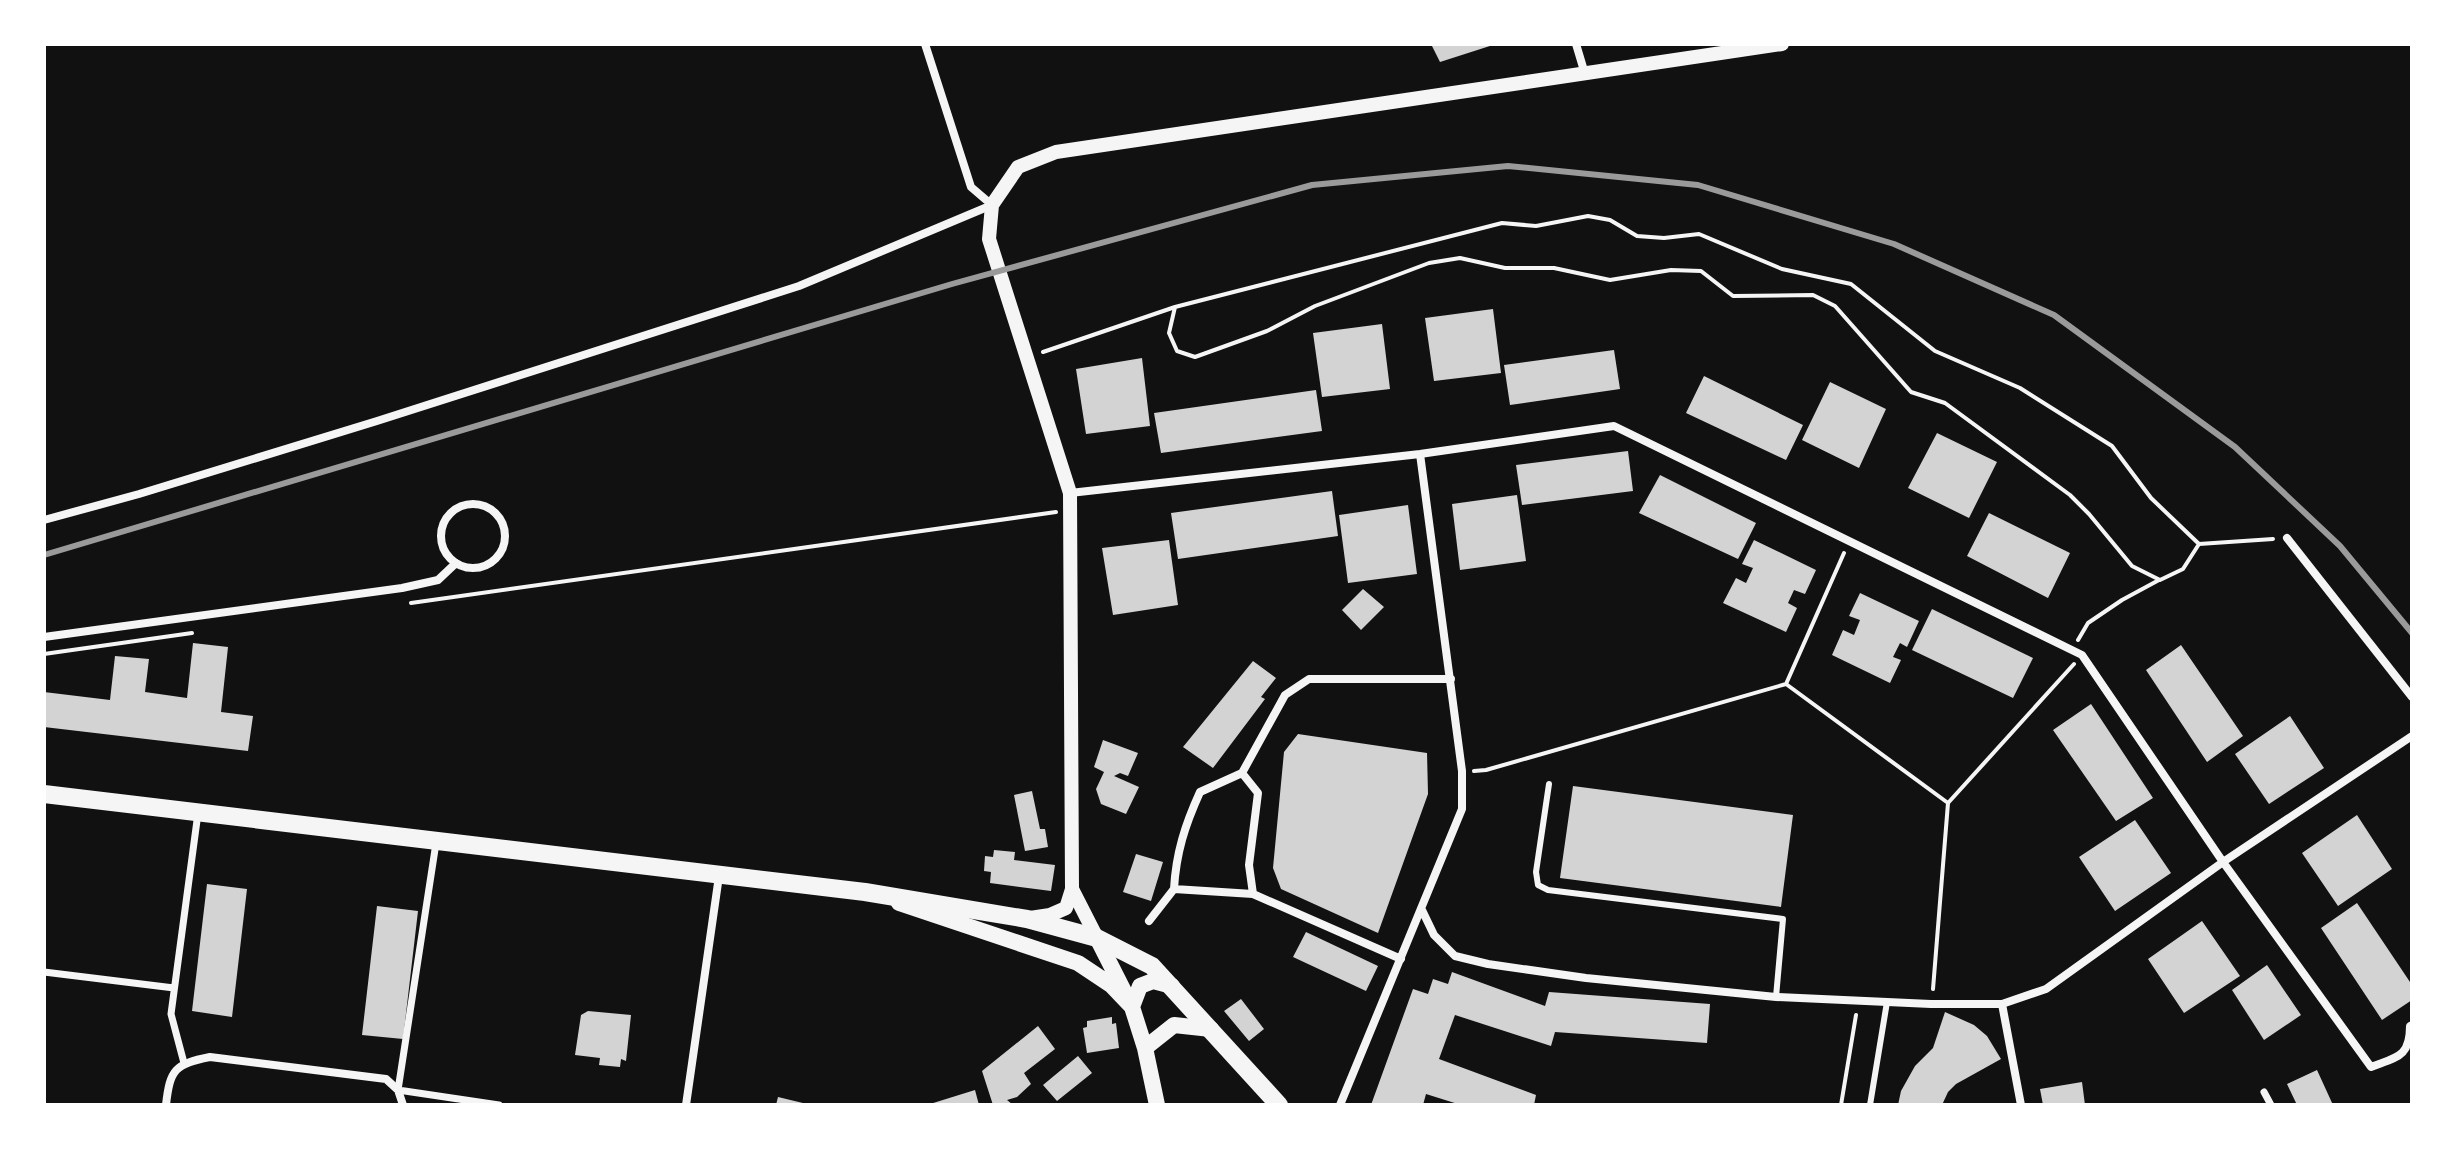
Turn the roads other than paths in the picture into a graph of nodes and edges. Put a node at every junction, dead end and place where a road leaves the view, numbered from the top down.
1 (925, 44) edge
2 (1576, 44) edge
3 (1782, 44) edge
4 (1585, 75) junction
5 (992, 205) junction
6 (1420, 454) junction
7 (1070, 493) junction
8 (44, 520) edge
9 (2287, 538) road end
10 (456, 563) junction
11 (44, 637) edge
12 (1451, 679) junction
13 (2412, 697) edge
14 (2412, 736) edge
15 (1242, 773) junction
16 (1549, 784) dead end
17 (44, 794) edge
18 (198, 813) junction
19 (437, 841) junction
20 (2223, 862) junction
21 (719, 875) junction
22 (1072, 889) junction
23 (1174, 889) junction
24 (865, 892) junction
25 (1253, 894) junction
26 (1422, 910) junction
27 (1027, 919) junction
28 (1149, 921) dead end
29 (1097, 938) junction
30 (1401, 959) junction
31 (44, 972) edge
32 (1172, 986) junction
33 (174, 988) junction
34 (1776, 997) junction
35 (1887, 1002) junction
36 (2002, 1004) junction
37 (1132, 1007) junction
38 (2412, 1025) edge
39 (1211, 1029) junction
40 (1145, 1048) junction
41 (184, 1063) junction
42 (398, 1090) junction
43 (2264, 1092) dead end
44 (166, 1105) edge
45 (403, 1105) edge
46 (499, 1105) edge
47 (686, 1105) edge
48 (1157, 1105) edge
49 (1279, 1105) edge
50 (1340, 1105) edge
51 (1870, 1105) edge
52 (2021, 1105) edge
53 (2271, 1105) edge

1 - 5 street
2 - 4 street
3 - 4 street
4 - 5 street
5 - 7 street
5 - 8 street
6 - 7 street
6 - 12 street
6 - 20 street
7 - 22 street
9 - 13 street
10 - 10 street
10 - 11 street
12 - 15 street
12 - 26 street
14 - 20 street
15 - 23 street
15 - 25 street
16 - 34 lane
17 - 18 main road
18 - 19 main road
18 - 33 street
19 - 21 main road
19 - 42 street
20 - 36 street
20 - 38 street
21 - 24 main road
21 - 47 street
22 - 27 street
22 - 29 street
23 - 25 street
23 - 28 street
24 - 27 main road
24 - 37 main road
25 - 30 street
26 - 30 street
26 - 34 street
27 - 29 main road
29 - 32 main road
29 - 37 main road
30 - 50 street
31 - 33 street
32 - 37 main road
32 - 39 main road
33 - 41 street
34 - 35 street
35 - 36 street
35 - 51 lane
36 - 52 street
37 - 40 main road
39 - 40 main road
39 - 49 main road
40 - 48 main road
41 - 42 street
41 - 44 street
42 - 45 street
42 - 46 street
43 - 53 street

